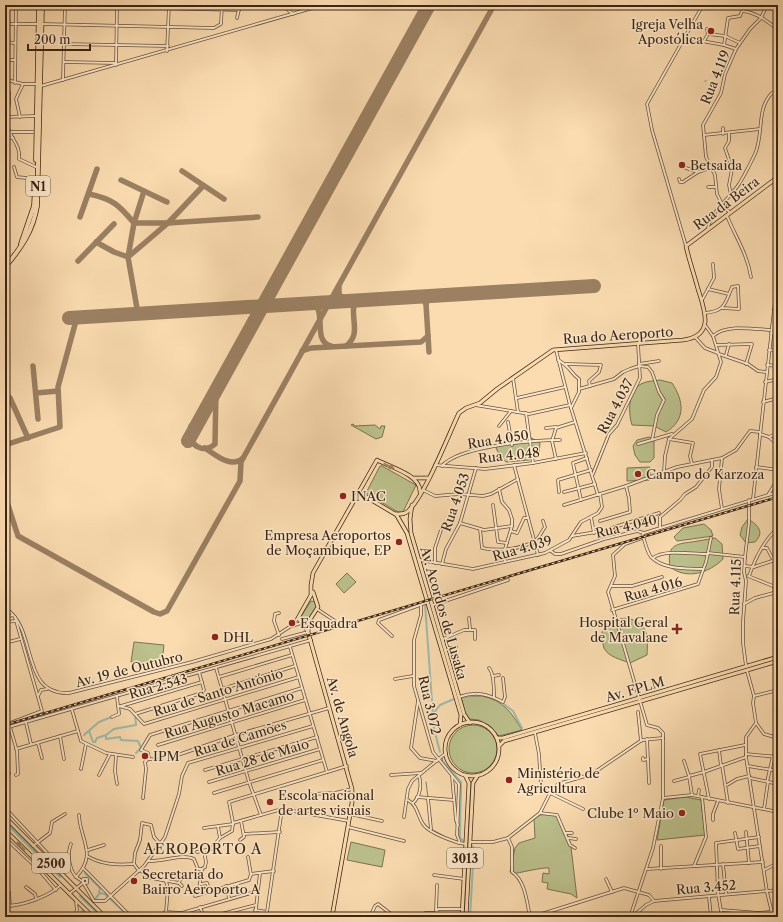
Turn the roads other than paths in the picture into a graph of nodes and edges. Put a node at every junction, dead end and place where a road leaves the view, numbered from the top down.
1 (39, 5) edge
2 (42, 5) edge
3 (222, 5) edge
4 (240, 5) edge
5 (282, 5) edge
6 (324, 5) edge
7 (703, 5) edge
8 (767, 5) edge
9 (5, 6) edge
10 (16, 6) edge
11 (65, 6) edge
12 (81, 6) edge
13 (117, 6) edge
14 (169, 7) edge
15 (221, 10) junction
16 (239, 10) junction
17 (293, 14) junction
18 (237, 18) dead end
19 (761, 18) junction
20 (5, 24) edge
21 (16, 24) junction
22 (41, 24) junction
23 (65, 25) junction
24 (117, 26) junction
25 (168, 27) junction
26 (707, 29) dead end
27 (778, 30) edge
28 (708, 34) junction
29 (725, 36) junction
30 (684, 38) junction
31 (704, 41) junction
32 (5, 42) edge
33 (15, 43) junction
34 (740, 43) junction
35 (64, 44) junction
36 (116, 44) junction
37 (724, 45) junction
38 (168, 46) junction
39 (736, 49) junction
40 (167, 51) junction
41 (5, 60) edge
42 (15, 60) junction
43 (64, 62) junction
44 (116, 64) junction
45 (6, 80) edge
46 (63, 80) junction
47 (15, 83) junction
48 (23, 84) junction
49 (39, 85) junction
50 (778, 93) edge
51 (37, 116) junction
52 (6, 117) edge
53 (20, 117) junction
54 (723, 128) dead end
55 (760, 129) junction
56 (10, 132) junction
57 (36, 133) junction
58 (729, 133) junction
59 (704, 134) junction
60 (723, 134) junction
61 (5, 137) edge
62 (13, 138) junction
63 (5, 141) edge
64 (14, 167) dead end
65 (36, 167) junction
66 (686, 168) dead end
67 (712, 168) junction
68 (698, 172) junction
69 (778, 177) edge
70 (36, 179) junction
71 (680, 179) dead end
72 (708, 187) dead end
73 (715, 187) junction
74 (731, 195) junction
75 (722, 204) junction
76 (728, 214) junction
77 (708, 229) junction
78 (5, 232) edge
79 (5, 235) edge
80 (686, 246) junction
81 (713, 264) dead end
82 (5, 266) edge
83 (778, 274) edge
84 (751, 277) dead end
85 (778, 278) edge
86 (708, 289) junction
87 (777, 291) edge
88 (729, 294) junction
89 (702, 300) junction
90 (776, 302) edge
91 (722, 308) junction
92 (774, 310) junction
93 (778, 312) edge
94 (705, 313) junction
95 (705, 325) junction
96 (772, 326) junction
97 (778, 327) edge
98 (771, 330) junction
99 (770, 333) junction
100 (778, 334) edge
101 (714, 336) junction
102 (695, 337) junction
103 (638, 343) junction
104 (730, 344) junction
105 (716, 345) junction
106 (556, 349) junction
107 (769, 350) junction
108 (778, 351) edge
109 (718, 353) junction
110 (726, 355) junction
111 (558, 360) junction
112 (659, 361) dead end
113 (566, 364) junction
114 (746, 364) junction
115 (639, 365) junction
116 (767, 366) junction
117 (778, 366) edge
118 (766, 372) junction
119 (513, 378) junction
120 (778, 379) edge
121 (774, 380) junction
122 (765, 382) junction
123 (590, 386) junction
124 (565, 387) junction
125 (778, 388) edge
126 (579, 389) junction
127 (517, 398) junction
128 (778, 398) edge
129 (763, 402) junction
130 (570, 404) junction
131 (475, 405) junction
132 (571, 408) junction
133 (511, 411) junction
134 (518, 412) junction
135 (526, 414) junction
136 (508, 422) dead end
137 (575, 422) junction
138 (499, 426) dead end
139 (557, 427) junction
140 (546, 428) dead end
141 (778, 432) edge
142 (760, 433) junction
143 (673, 434) junction
144 (769, 437) junction
145 (669, 439) junction
146 (552, 440) junction
147 (560, 440) dead end
148 (652, 440) junction
149 (529, 443) junction
150 (638, 444) dead end
151 (512, 445) junction
152 (778, 445) edge
153 (586, 453) junction
154 (587, 458) junction
155 (722, 458) junction
156 (556, 459) junction
157 (712, 460) junction
158 (533, 463) junction
159 (692, 464) junction
160 (434, 465) junction
161 (514, 465) junction
162 (442, 466) junction
163 (756, 467) junction
164 (476, 468) junction
165 (592, 470) junction
166 (778, 470) edge
167 (664, 472) junction
168 (575, 475) junction
169 (593, 475) junction
170 (413, 478) junction
171 (429, 478) junction
172 (518, 479) junction
173 (778, 479) edge
174 (595, 484) junction
175 (626, 486) junction
176 (579, 488) junction
177 (499, 489) junction
178 (422, 490) junction
179 (358, 492) junction
180 (559, 492) dead end
181 (564, 492) dead end
182 (778, 492) edge
183 (419, 494) junction
184 (599, 494) junction
185 (468, 495) junction
186 (768, 495) junction
187 (753, 499) junction
188 (582, 500) junction
189 (749, 500) junction
190 (493, 504) dead end
191 (412, 506) junction
192 (564, 506) dead end
193 (722, 508) junction
194 (659, 513) dead end
195 (395, 514) junction
196 (591, 517) junction
197 (528, 518) junction
198 (543, 521) dead end
199 (600, 521) dead end
200 (460, 523) junction
201 (512, 526) junction
202 (497, 528) junction
203 (660, 528) junction
204 (778, 528) edge
205 (441, 530) dead end
206 (480, 530) junction
207 (511, 531) junction
208 (594, 533) junction
209 (643, 533) junction
210 (572, 536) junction
211 (711, 538) dead end
212 (534, 542) junction
213 (507, 543) junction
214 (763, 548) junction
215 (506, 549) junction
216 (551, 551) junction
217 (708, 553) junction
218 (538, 555) junction
219 (745, 557) junction
220 (653, 558) junction
221 (418, 560) junction
222 (776, 560) edge
223 (505, 562) junction
224 (435, 563) junction
225 (442, 564) junction
226 (744, 566) junction
227 (752, 567) junction
228 (703, 569) junction
229 (778, 569) edge
230 (748, 576) junction
231 (662, 577) dead end
232 (508, 580) dead end
233 (311, 581) junction
234 (746, 581) junction
235 (611, 586) junction
236 (310, 601) junction
237 (316, 601) junction
238 (428, 602) junction
239 (744, 604) junction
240 (432, 605) junction
241 (421, 606) junction
242 (5, 608) edge
243 (317, 609) junction
244 (612, 610) junction
245 (279, 613) dead end
246 (5, 616) edge
247 (14, 616) junction
248 (298, 618) junction
249 (469, 618) dead end
250 (309, 620) junction
251 (16, 621) junction
252 (335, 621) dead end
253 (5, 622) edge
254 (302, 624) junction
255 (291, 626) junction
256 (470, 629) junction
257 (308, 632) junction
258 (279, 635) junction
259 (392, 636) dead end
260 (20, 639) junction
261 (310, 639) junction
262 (475, 639) dead end
263 (282, 640) dead end
264 (442, 640) junction
265 (5, 642) edge
266 (456, 646) dead end
267 (290, 647) junction
268 (445, 651) junction
269 (292, 655) junction
270 (778, 657) edge
271 (778, 661) edge
272 (759, 665) junction
273 (295, 666) junction
274 (746, 666) junction
275 (216, 668) junction
276 (489, 668) dead end
277 (747, 671) junction
278 (199, 672) junction
279 (499, 675) dead end
280 (413, 676) junction
281 (493, 676) junction
282 (219, 677) junction
283 (299, 677) junction
284 (504, 678) dead end
285 (394, 679) dead end
286 (202, 682) junction
287 (302, 688) junction
288 (47, 689) junction
289 (222, 689) junction
290 (778, 690) edge
291 (38, 696) junction
292 (754, 696) junction
293 (117, 697) junction
294 (458, 697) junction
295 (494, 697) junction
296 (225, 699) junction
297 (305, 700) junction
298 (418, 700) junction
299 (639, 701) junction
300 (119, 706) junction
301 (330, 708) junction
302 (72, 710) junction
303 (228, 710) junction
304 (638, 712) dead end
305 (309, 713) junction
306 (135, 714) junction
307 (112, 717) dead end
308 (26, 722) junction
309 (232, 722) junction
310 (470, 723) junction
311 (756, 723) junction
312 (5, 724) edge
313 (460, 725) junction
314 (313, 726) junction
315 (10, 727) junction
316 (5, 728) edge
317 (78, 731) junction
318 (535, 733) junction
319 (236, 735) junction
320 (60, 736) junction
321 (316, 737) junction
322 (497, 738) junction
323 (663, 738) junction
324 (778, 738) edge
325 (646, 739) junction
326 (641, 741) junction
327 (38, 743) junction
328 (31, 744) junction
329 (86, 744) junction
330 (158, 745) dead end
331 (745, 745) junction
332 (499, 746) junction
333 (239, 747) junction
334 (16, 749) junction
335 (320, 749) junction
336 (719, 750) junction
337 (446, 753) junction
338 (110, 754) junction
339 (116, 755) junction
340 (746, 756) junction
341 (775, 756) edge
342 (133, 757) dead end
343 (172, 757) dead end
344 (42, 758) dead end
345 (161, 758) dead end
346 (643, 758) dead end
347 (64, 759) dead end
348 (148, 759) junction
349 (242, 759) junction
350 (648, 759) junction
351 (323, 760) junction
352 (438, 760) junction
353 (684, 761) dead end
354 (347, 766) junction
355 (721, 766) junction
356 (748, 766) junction
357 (81, 769) dead end
358 (205, 770) dead end
359 (770, 770) junction
360 (5, 771) edge
361 (246, 771) junction
362 (778, 771) edge
363 (327, 772) junction
364 (704, 772) junction
365 (9, 773) dead end
366 (423, 773) junction
367 (16, 775) dead end
368 (99, 775) dead end
369 (391, 775) dead end
370 (452, 775) junction
371 (465, 775) junction
372 (478, 775) junction
373 (419, 776) junction
374 (689, 777) junction
375 (750, 777) junction
376 (209, 782) dead end
377 (249, 782) junction
378 (674, 782) dead end
379 (768, 782) junction
380 (649, 783) dead end
381 (117, 784) dead end
382 (778, 784) edge
383 (727, 785) junction
384 (352, 789) junction
385 (699, 790) dead end
386 (214, 793) dead end
387 (550, 793) junction
388 (310, 794) dead end
389 (253, 795) junction
390 (692, 795) junction
391 (698, 796) junction
392 (417, 797) junction
393 (702, 797) junction
394 (143, 798) dead end
395 (663, 798) junction
396 (428, 799) junction
397 (470, 799) junction
398 (709, 799) junction
399 (408, 800) junction
400 (454, 800) junction
401 (718, 802) junction
402 (728, 803) junction
403 (412, 804) junction
404 (459, 807) junction
405 (754, 807) junction
406 (5, 808) edge
407 (455, 808) junction
408 (282, 809) junction
409 (583, 809) dead end
410 (764, 809) junction
411 (540, 812) junction
412 (778, 812) edge
413 (65, 814) dead end
414 (350, 814) junction
415 (261, 815) junction
416 (79, 816) dead end
417 (5, 817) edge
418 (404, 817) dead end
419 (713, 820) dead end
420 (241, 821) junction
421 (349, 821) junction
422 (382, 821) dead end
423 (233, 824) junction
424 (458, 826) junction
425 (218, 827) junction
426 (348, 827) junction
427 (204, 828) dead end
428 (431, 829) junction
429 (5, 830) edge
430 (280, 832) junction
431 (746, 832) dead end
432 (565, 833) junction
433 (572, 833) dead end
434 (735, 833) dead end
435 (244, 834) junction
436 (5, 838) edge
437 (220, 838) junction
438 (508, 838) junction
439 (568, 838) junction
440 (576, 838) dead end
441 (759, 838) junction
442 (747, 839) junction
443 (240, 840) dead end
444 (38, 841) junction
445 (404, 841) dead end
446 (736, 841) junction
447 (460, 843) junction
448 (468, 843) junction
449 (71, 844) dead end
450 (161, 845) junction
451 (33, 846) junction
452 (104, 846) dead end
453 (661, 846) dead end
454 (760, 846) junction
455 (575, 848) dead end
456 (748, 848) junction
457 (88, 850) junction
458 (204, 851) junction
459 (197, 852) dead end
460 (87, 856) junction
461 (248, 857) dead end
462 (49, 861) junction
463 (148, 861) junction
464 (763, 862) junction
465 (749, 863) junction
466 (778, 863) edge
467 (134, 864) junction
468 (717, 864) junction
469 (723, 864) junction
470 (694, 866) junction
471 (84, 869) junction
472 (202, 869) junction
473 (647, 869) junction
474 (661, 869) junction
475 (140, 870) junction
476 (764, 870) junction
477 (274, 871) junction
478 (182, 873) dead end
479 (260, 873) junction
480 (250, 875) junction
481 (434, 875) dead end
482 (76, 877) junction
483 (464, 879) junction
484 (606, 879) dead end
485 (166, 881) junction
486 (83, 883) junction
487 (179, 883) junction
488 (201, 884) junction
489 (61, 885) junction
490 (437, 885) dead end
491 (182, 886) dead end
492 (226, 886) junction
493 (26, 887) dead end
494 (76, 889) junction
495 (199, 889) dead end
496 (56, 890) junction
497 (778, 890) edge
498 (210, 891) junction
499 (258, 891) junction
500 (9, 892) dead end
501 (612, 892) junction
502 (639, 892) junction
503 (767, 892) junction
504 (70, 894) junction
505 (726, 894) junction
506 (194, 896) dead end
507 (719, 896) junction
508 (111, 897) junction
509 (709, 897) junction
510 (36, 898) junction
511 (229, 898) junction
512 (76, 900) junction
513 (654, 901) junction
514 (256, 905) junction
515 (5, 906) edge
516 (10, 906) junction
517 (200, 907) junction
518 (463, 908) junction
519 (256, 910) junction
520 (436, 910) junction
521 (721, 910) junction
522 (772, 911) junction
523 (778, 911) edge
524 (166, 912) junction
525 (434, 913) junction
526 (759, 913) junction
527 (91, 916) edge
528 (539, 916) edge
529 (74, 917) edge
530 (104, 917) edge
531 (131, 917) edge
532 (159, 917) edge
533 (204, 917) edge
534 (210, 917) edge
535 (255, 917) edge
536 (332, 917) edge
537 (370, 917) edge
538 (395, 917) edge
539 (417, 917) edge
540 (433, 917) edge
541 (462, 917) edge
542 (466, 917) edge
543 (531, 917) edge
544 (631, 917) edge
545 (711, 917) edge
546 (722, 917) edge
547 (759, 917) edge
548 (773, 917) edge

1 - 22 highway, N1
2 - 22 highway, N1
3 - 15 street
4 - 16 street
5 - 17 street
6 - 17 street
7 - 30 street
8 - 19 street, Rua 4.119
9 - 10 street
10 - 21 street
11 - 12 street
11 - 23 street
12 - 13 street
13 - 14 street
13 - 24 street
14 - 15 street
14 - 25 street
15 - 16 street
15 - 25 street
16 - 18 street
17 - 40 street
19 - 27 street
19 - 29 street
19 - 34 street, Rua 4.119
20 - 21 street
21 - 22 street
21 - 33 street
22 - 23 street
22 - 49 highway, N1
23 - 24 street
23 - 35 street
24 - 25 street
24 - 36 street
25 - 38 street
26 - 28 street
28 - 29 street
28 - 31 street
29 - 34 street
29 - 37 street
30 - 31 street
30 - 80 street
31 - 37 street
32 - 33 street
33 - 42 street
34 - 39 street, Rua 4.119
35 - 36 street
35 - 43 street
36 - 38 street
36 - 44 street
37 - 39 street
38 - 40 street
39 - 59 street, Rua 4.119
40 - 44 street
41 - 42 street
42 - 47 street
43 - 44 street
43 - 46 street
44 - 46 street
45 - 47 street
45 - 52 street
46 - 49 street
47 - 48 street
48 - 49 street
48 - 53 street
49 - 51 highway, N1
49 - 57 highway, N1
50 - 55 street
51 - 53 street
51 - 57 highway, N1
52 - 53 street
52 - 56 street
54 - 60 street
55 - 58 street
55 - 74 street
56 - 57 street
56 - 62 street
57 - 65 highway, N1
57 - 82 highway, N1
58 - 60 street
58 - 74 street
59 - 60 street
59 - 67 street, Rua 4.119
61 - 62 street
61 - 63 street
62 - 65 street
64 - 70 street
65 - 70 highway, N1
66 - 68 street
67 - 68 street
67 - 73 street, Rua 4.119
68 - 71 street
69 - 76 main road, Rua da Beira
70 - 82 highway, N1
72 - 73 street
73 - 75 street, Rua 4.119
74 - 75 street
75 - 76 street, Rua 4.119
75 - 77 street
76 - 77 main road, Rua da Beira
76 - 84 street, Rua 4.119
77 - 80 main road, Rua da Beira
78 - 79 street
80 - 89 main road
81 - 86 street
83 - 85 street
85 - 87 street
86 - 88 street
86 - 89 street
87 - 90 street
88 - 91 street
88 - 91 street
89 - 94 main road
90 - 92 street
91 - 94 street
92 - 93 street
92 - 96 street
94 - 95 main road
95 - 101 street
95 - 102 main road
96 - 97 street
96 - 98 street
98 - 99 street
98 - 101 street
99 - 100 street
99 - 107 street
101 - 105 street
102 - 103 main road, Rua do Aeroporto
102 - 109 street
103 - 106 main road, Rua do Aeroporto
103 - 115 street, Rua 4.037
104 - 105 street
104 - 110 street
104 - 114 street
105 - 109 street
106 - 111 street, Rua 4.039
106 - 119 main road, Rua do Aeroporto
107 - 108 street
107 - 116 street
109 - 110 street
109 - 143 street
110 - 114 street
111 - 113 street
111 - 124 street, Rua 4.039
112 - 115 street
113 - 123 street
113 - 126 street
114 - 118 street
115 - 123 street
115 - 148 street
115 - 169 street, Rua 4.037
116 - 117 street
116 - 118 street
118 - 122 street
119 - 127 street
119 - 131 main road, Rua do Aeroporto
120 - 121 street
121 - 122 street
121 - 125 street
122 - 129 street
123 - 126 street
124 - 127 street
124 - 130 street, Rua 4.039
126 - 132 street
127 - 134 street
128 - 129 street
129 - 142 street
130 - 132 street, Rua 4.039
130 - 135 street
131 - 133 street
131 - 160 main road, Rua do Aeroporto
132 - 137 street, Rua 4.039
133 - 134 street
133 - 138 street
134 - 135 street
135 - 149 street
136 - 151 street
137 - 139 street
137 - 153 street, Rua 4.039
139 - 140 street
139 - 146 street
141 - 144 street
142 - 144 street
142 - 155 street
142 - 163 street
143 - 145 street
143 - 148 street
144 - 152 street
145 - 159 street
145 - 167 street
146 - 147 street, Rua 4.050
146 - 149 street, Rua 4.050
146 - 156 street
148 - 150 street
149 - 151 street, Rua 4.050
149 - 158 street
151 - 162 street, Rua 4.050
153 - 154 street, Rua 4.039
153 - 156 street, Rua 4.048
154 - 165 street, Rua 4.039
154 - 168 street
155 - 157 street
155 - 193 street
156 - 158 street, Rua 4.048
157 - 159 street
157 - 203 street
158 - 161 street, Rua 4.048
159 - 167 street
160 - 162 street, Rua 4.048
160 - 171 main road, Rua do Aeroporto
161 - 164 street, Rua 4.048
161 - 172 street
162 - 164 street, Rua 4.048
163 - 166 street
163 - 187 street
164 - 185 street, Rua 4.053
165 - 168 street
165 - 169 street, Rua 4.039
167 - 175 street
168 - 176 street
168 - 180 street
169 - 174 street, Rua 4.039
170 - 171 main road
179 -> 170 main road
170 - 183 main road
171 - 178 main road, Rua do Aeroporto
172 - 177 street
172 - 197 street
173 - 186 street
174 - 176 street
174 - 184 street, Rua 4.039
175 - 184 street
175 - 199 street
176 - 181 street
176 - 188 street
177 - 185 street
177 - 201 street
178 - 183 main road, Rua do Aeroporto
178 - 185 street
179 - 195 main road
179 - 233 main road
182 - 186 street, Rua 4.040
183 - 191 main road, Rua do Aeroporto
184 - 188 street
184 - 196 street, Rua 4.039
185 - 200 street, Rua 4.053
186 - 187 street, Rua 4.040
187 - 189 street, Rua 4.040
188 - 192 street
189 - 193 street, Rua 4.040
189 - 219 street, Rua 4.115
190 - 202 street
191 - 195 main road
191 - 221 main road, Av. Acordos de Lusaka
193 - 203 street, Rua 4.040
194 - 208 street
195 - 238 main road, Av. Acordos de Lusaka
196 - 208 street
196 - 210 street, Rua 4.039
197 - 207 street
197 - 212 street
198 - 212 street
200 - 206 street
200 - 225 street, Rua 4.053
201 - 202 street
201 - 207 street
202 - 206 street
202 - 213 street
203 - 209 street, Rua 4.040
204 - 214 street
205 - 224 street
206 - 215 street
207 - 213 street
208 - 210 street
209 - 216 street, Rua 4.040
209 - 220 street
209 - 235 street
210 - 216 street, Rua 4.039
211 - 217 street
212 - 215 street
212 - 218 street
213 - 215 street
214 - 222 street
214 - 227 street
215 - 223 street
216 - 218 street, Rua 4.039
217 - 219 street
217 - 220 street
217 - 228 street
218 - 223 street, Rua 4.039
219 - 226 street, Rua 4.115
220 - 228 street
221 - 224 street, Rua 4.039
221 - 240 main road, Av. Acordos de Lusaka
222 - 227 street
222 - 229 street
223 - 225 street, Rua 4.039
224 - 225 street, Rua 4.039
226 - 227 street
226 - 234 street, Rua 4.115
227 - 230 street
228 - 244 street, Rua 4.016
230 - 234 street
230 - 239 street
231 - 235 street
232 - 240 street
233 - 236 main road
233 - 237 main road
234 - 239 street, Rua 4.115
235 - 244 street
236 - 237 main road
236 - 248 main road
237 - 243 main road
238 - 241 street
238 - 313 main road, Av. Acordos de Lusaka
239 - 274 street, Rua 4.115
240 - 264 main road, Av. Acordos de Lusaka
241 - 259 street
241 - 280 street, Rua 3.072
242 - 247 street
243 - 250 main road
243 - 252 street
244 - 299 street
245 - 258 street
246 - 247 street
247 - 251 street
247 - 288 street
248 - 254 main road
248 - 255 street, Av. 19 de Outubro
249 - 256 street
250 - 254 main road
250 - 257 main road
251 - 253 street
251 - 260 street
254 - 255 street
254 - 257 main road
255 - 258 street, Av. 19 de Outubro
256 - 262 street
256 - 264 street
257 - 261 main road, Av. de Angola
257 - 263 street
258 - 288 street, Av. 19 de Outubro
260 - 265 street
260 - 291 street
261 - 267 street
261 - 301 main road, Av. de Angola
264 - 268 main road, Av. Acordos de Lusaka
266 - 268 street
267 - 269 street
267 - 275 street
268 - 294 main road, Av. Acordos de Lusaka
269 - 273 street
269 - 282 street
270 - 272 main road, Av. FPLM
271 - 272 main road, Av. FPLM
272 - 274 main road, Av. FPLM
272 - 277 main road, Av. FPLM
273 - 283 street
273 - 289 street
274 - 299 main road, Av. FPLM
275 - 278 street
275 - 282 street
276 - 281 street
277 - 292 street
277 - 299 main road, Av. FPLM
278 - 286 street
278 - 293 street
279 - 281 street
280 - 285 street
280 - 298 street, Rua 3.072
281 - 295 street
282 - 289 street
283 - 287 street
283 - 296 street, Rua de Santo António
284 - 295 street
286 - 300 street, Rua 2.543
286 - 306 street
287 - 297 street
287 - 303 street
288 - 291 street
289 - 296 street
290 - 292 street
291 - 312 street
292 - 311 street
293 - 300 street
293 - 302 street
294 - 295 street
294 - 310 main road, Av. Acordos de Lusaka
296 - 303 street
296 - 306 street, Rua de Santo António
297 - 305 street
297 - 309 street, Rua Augusto Macamo
298 - 352 street, Rua 3.072
298 - 352 street
299 - 318 main road
299 - 322 main road, Av. FPLM
299 - 323 street
300 - 306 street
300 - 307 street
301 - 305 street
301 - 354 main road, Av. de Angola
302 - 308 street
302 - 317 street
303 - 309 street
303 - 348 street
304 - 326 street
305 - 314 street
305 - 319 street
308 - 315 street
308 - 328 street
309 - 319 street
309 - 330 street, Rua Augusto Macamo
310 - 313 main road
310 - 322 main road
311 - 324 street
311 - 331 street
313 - 337 main road
314 - 321 street
314 - 333 street, Rua de Camões
315 - 316 street
315 - 334 street
317 - 320 street
317 - 329 street
318 - 332 main road
318 - 387 street
319 - 333 street
319 - 343 street
320 - 327 street
320 - 347 street
321 - 335 street
321 - 349 street
322 - 332 main road
323 - 325 street
323 - 395 street
324 - 341 street
325 - 326 street
325 - 350 street
326 - 387 street
327 - 328 street
327 - 344 street
328 - 334 street
329 - 338 street
329 - 357 street
331 - 336 street
331 - 340 street
332 - 372 main road
333 - 349 street
333 - 450 street, Rua de Camões
334 - 367 street
335 - 351 street
335 - 361 street, Rua 28 de Maio
336 - 355 street
336 - 364 street
337 - 352 street
337 - 371 main road
338 - 339 street
338 - 368 street
339 - 342 street
339 - 381 street
340 - 341 street
340 - 355 street
340 - 356 street
341 - 359 street
345 - 348 street
346 - 350 street
348 - 394 street
349 - 358 street
349 - 361 street
350 - 380 street
351 - 363 street
351 - 377 street
352 - 366 street
352 - 370 street, Rua 3.072
353 - 374 street
354 - 363 street
354 - 384 main road, Av. de Angola
355 - 364 street
355 - 383 street
356 - 359 street
356 - 375 street
359 - 362 street
359 - 379 street
360 - 365 street
361 - 376 street, Rua 28 de Maio
361 - 377 street
363 - 389 street
364 - 374 street
364 - 398 street
366 - 369 street
366 - 373 street
370 - 400 street
370 - 404 street, Rua 3.072
371 - 372 main road
371 - 397 main road
372 - 397 main road
373 - 392 street
373 - 399 street
374 - 378 street
374 - 390 street
375 - 379 street
375 - 383 street
375 - 405 street
377 - 386 street
377 - 389 street
379 - 382 street
379 - 410 street
383 - 402 street
384 - 388 street
384 - 414 main road, Av. de Angola
385 - 391 street
387 - 409 street
387 - 411 street
389 - 415 street
389 - 423 street
390 - 391 street
390 - 395 street
391 - 393 street
392 - 396 street
392 - 403 street
393 - 398 street
393 - 470 street
395 - 473 street
396 - 400 street
396 - 428 street
397 - 448 main road, 3013
398 - 401 street
399 - 403 street
399 - 418 street
400 - 407 street
401 - 402 street
401 - 419 street
402 - 405 street
403 - 428 street
404 - 407 street
404 - 424 street, Rua 3.072
405 - 410 street
405 - 441 street
406 - 444 street
407 - 424 street
408 - 415 street
408 - 421 street
408 - 430 street
410 - 412 street
411 - 432 street
411 - 438 street
413 - 444 street
414 - 421 main road, Av. de Angola
414 - 422 street
415 - 420 street
416 - 457 street
417 - 451 main road, 2500
420 - 423 street
420 - 435 street
421 - 426 main road, Av. de Angola
423 - 425 street
423 - 437 street
424 - 447 street
425 - 427 street
425 - 437 street
426 - 445 street
426 - 536 main road, Av. de Angola
428 - 447 street
489 -> 429 main road, 2500
430 - 435 street
430 - 477 street
431 - 442 street
432 - 433 street
432 - 439 street
434 - 446 street
435 - 443 street
436 - 496 street
437 - 458 street
438 - 448 street
438 - 543 street
439 - 440 street
439 - 455 street
441 - 442 street
441 - 454 street
442 - 446 street
442 - 456 street
444 - 451 street
444 - 462 street
446 - 456 street
446 - 468 street
447 - 448 street
448 - 483 main road, 3013
448 - 542 main road, 3013
449 - 482 street
450 - 463 street, Rua de Camões
450 - 467 street
451 - 462 main road, 2500
452 - 457 street
453 - 474 street
454 - 456 street
454 - 464 street
456 - 465 street
457 - 460 street
458 - 459 street
458 - 472 street
460 - 467 street
460 - 471 street
461 - 480 street
462 - 494 main road, 2500
463 - 472 street
463 - 475 street, Rua de Camões
464 - 465 street
464 - 476 street
465 - 469 street
466 - 476 street
467 - 475 street
468 - 469 street
468 - 470 street
468 - 507 street
469 - 505 street
470 - 474 street
471 - 482 street
471 - 508 street
472 - 488 street
473 - 474 street
473 - 502 street
475 - 485 street
475 - 508 street, Rua de Camões
476 - 503 street
477 - 479 street
477 - 519 street
478 - 487 street
479 - 480 street
479 - 499 street
480 - 492 street
481 - 483 street
482 - 486 street
483 - 518 main road, 3013
484 - 501 street
485 - 487 street
485 - 524 street
486 - 494 street
486 - 508 street
487 - 491 street
488 - 495 street
488 - 498 street
489 - 496 street
489 - 504 main road
490 - 520 street
492 - 498 street
492 - 511 street
493 - 510 street
494 - 504 street
494 - 530 main road, 2500
496 - 510 street
497 - 503 street, Rua 3.452
498 - 506 street
499 - 511 street
499 - 514 street
500 - 516 street
501 - 502 street
501 - 528 street
502 - 513 street
502 - 544 street
503 - 505 street, Rua 3.452
503 - 522 street
504 - 512 main road
505 - 507 street, Rua 3.452
507 - 509 street, Rua 3.452
507 - 521 street
508 - 531 street
509 - 513 street, Rua 3.452
509 - 545 street
510 - 516 street
511 - 517 street
512 - 527 main road
512 - 529 street
513 - 544 street
514 - 519 street
514 - 534 street
515 - 516 street
517 - 524 street
517 - 533 street
518 - 520 street
518 - 541 main road, 3013
519 - 535 street
520 - 525 street
521 - 526 street
521 - 546 street
522 - 523 street
522 - 526 street
522 - 548 street
524 - 532 street
525 - 539 street
525 - 540 street
526 - 547 street
528 - 543 street
537 - 538 street

